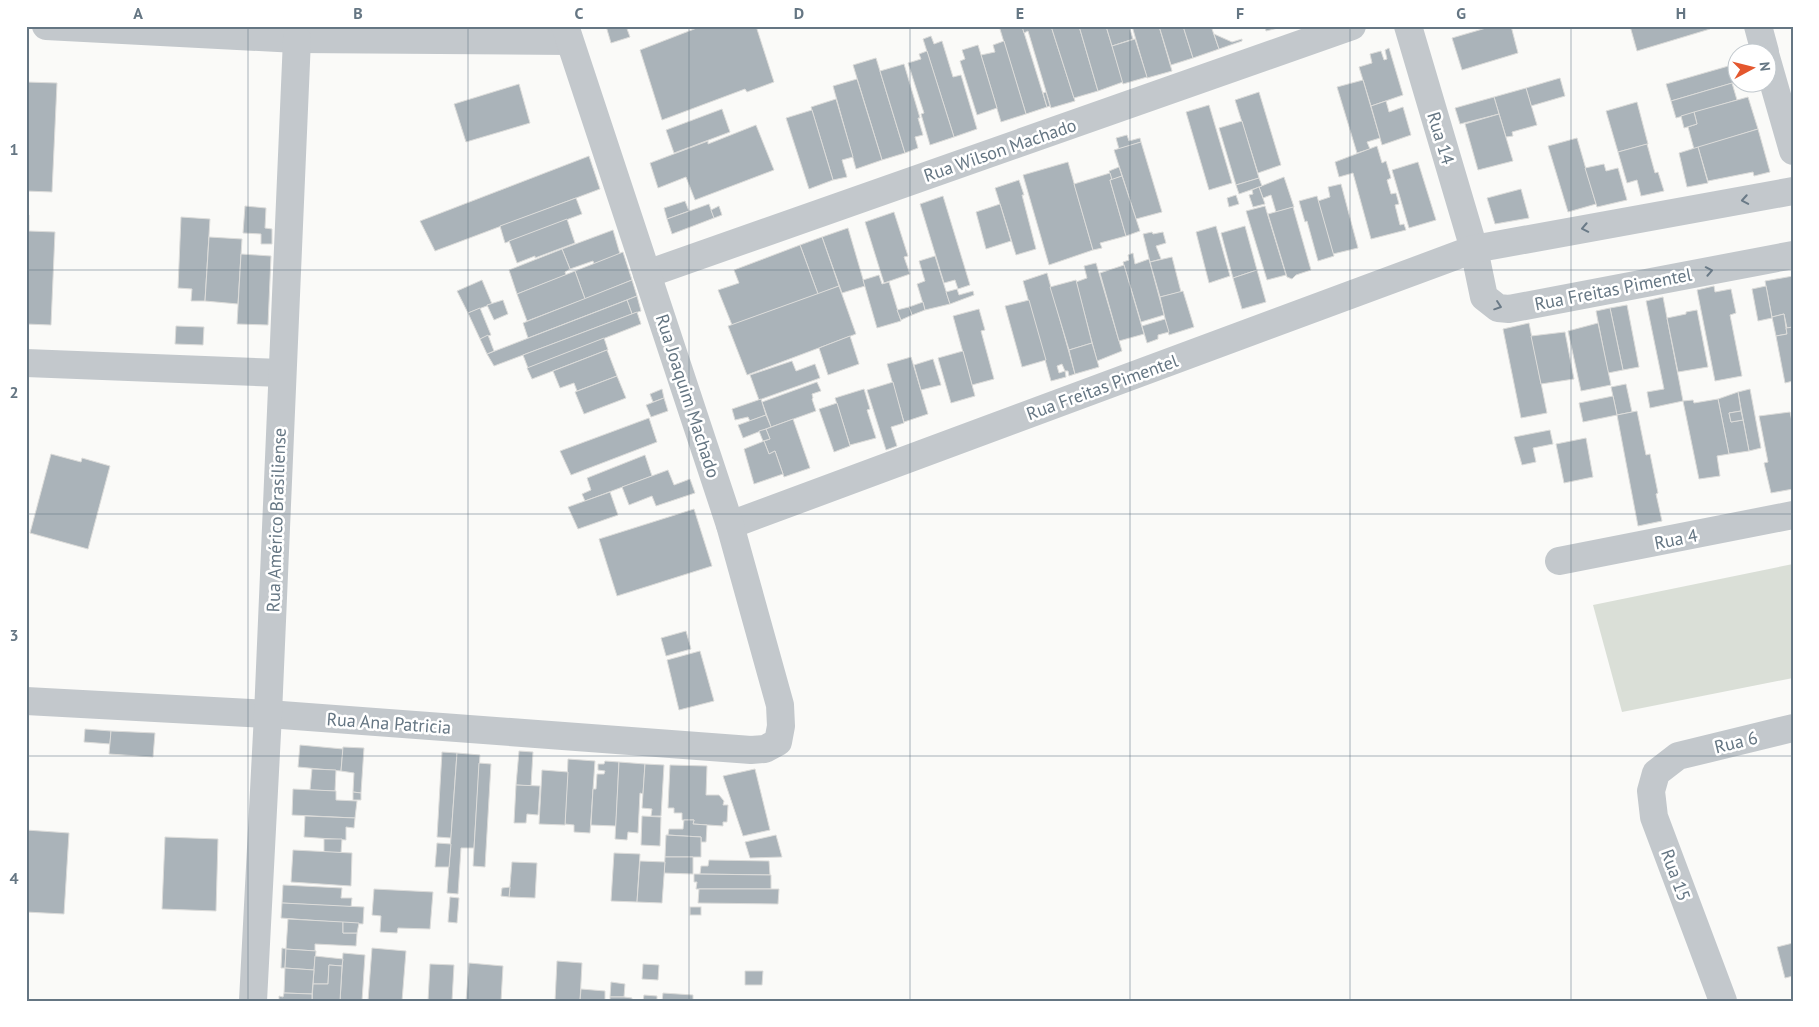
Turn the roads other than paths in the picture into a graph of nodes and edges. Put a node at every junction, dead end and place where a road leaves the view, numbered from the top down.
1 (46, 26) edge
2 (1352, 26) edge
3 (1408, 26) edge
4 (1758, 26) edge
5 (567, 33) edge
6 (297, 39) junction
7 (1762, 42) edge
8 (1776, 92) edge
9 (1793, 151) edge
10 (1793, 191) edge
11 (1474, 249) junction
12 (1793, 255) edge
13 (648, 274) junction
14 (26, 363) edge
15 (282, 373) junction
16 (1793, 515) edge
17 (730, 525) junction
18 (1559, 561) dead end
19 (26, 701) edge
20 (268, 714) junction
21 (1793, 728) edge
22 (751, 750) joint
23 (1678, 756) joint
24 (253, 1001) edge
25 (1722, 1001) edge

1 - 6 street
2 - 13 street, Rua Wilson Machado
3 - 11 street, Rua 14
4 - 7 street
5 - 6 street
5 - 13 street, Rua Joaquim Machado
6 - 15 street, Rua Américo Brasiliense
8 - 9 street
10 -> 11 street, Rua Freitas Pimentel
11 -> 12 street, Rua Freitas Pimentel
11 - 17 street, Rua Freitas Pimentel
13 - 17 street, Rua Joaquim Machado
14 - 15 street
15 - 20 street, Rua Américo Brasiliense
16 - 18 street, Rua 4
17 - 22 street, Rua Joaquim Machado
19 - 20 street, Rua Ana Patricia
20 - 22 street, Rua Ana Patricia
20 - 24 street, Rua Américo Brasiliense
21 - 23 street, Rua 6
23 - 25 street, Rua 15

